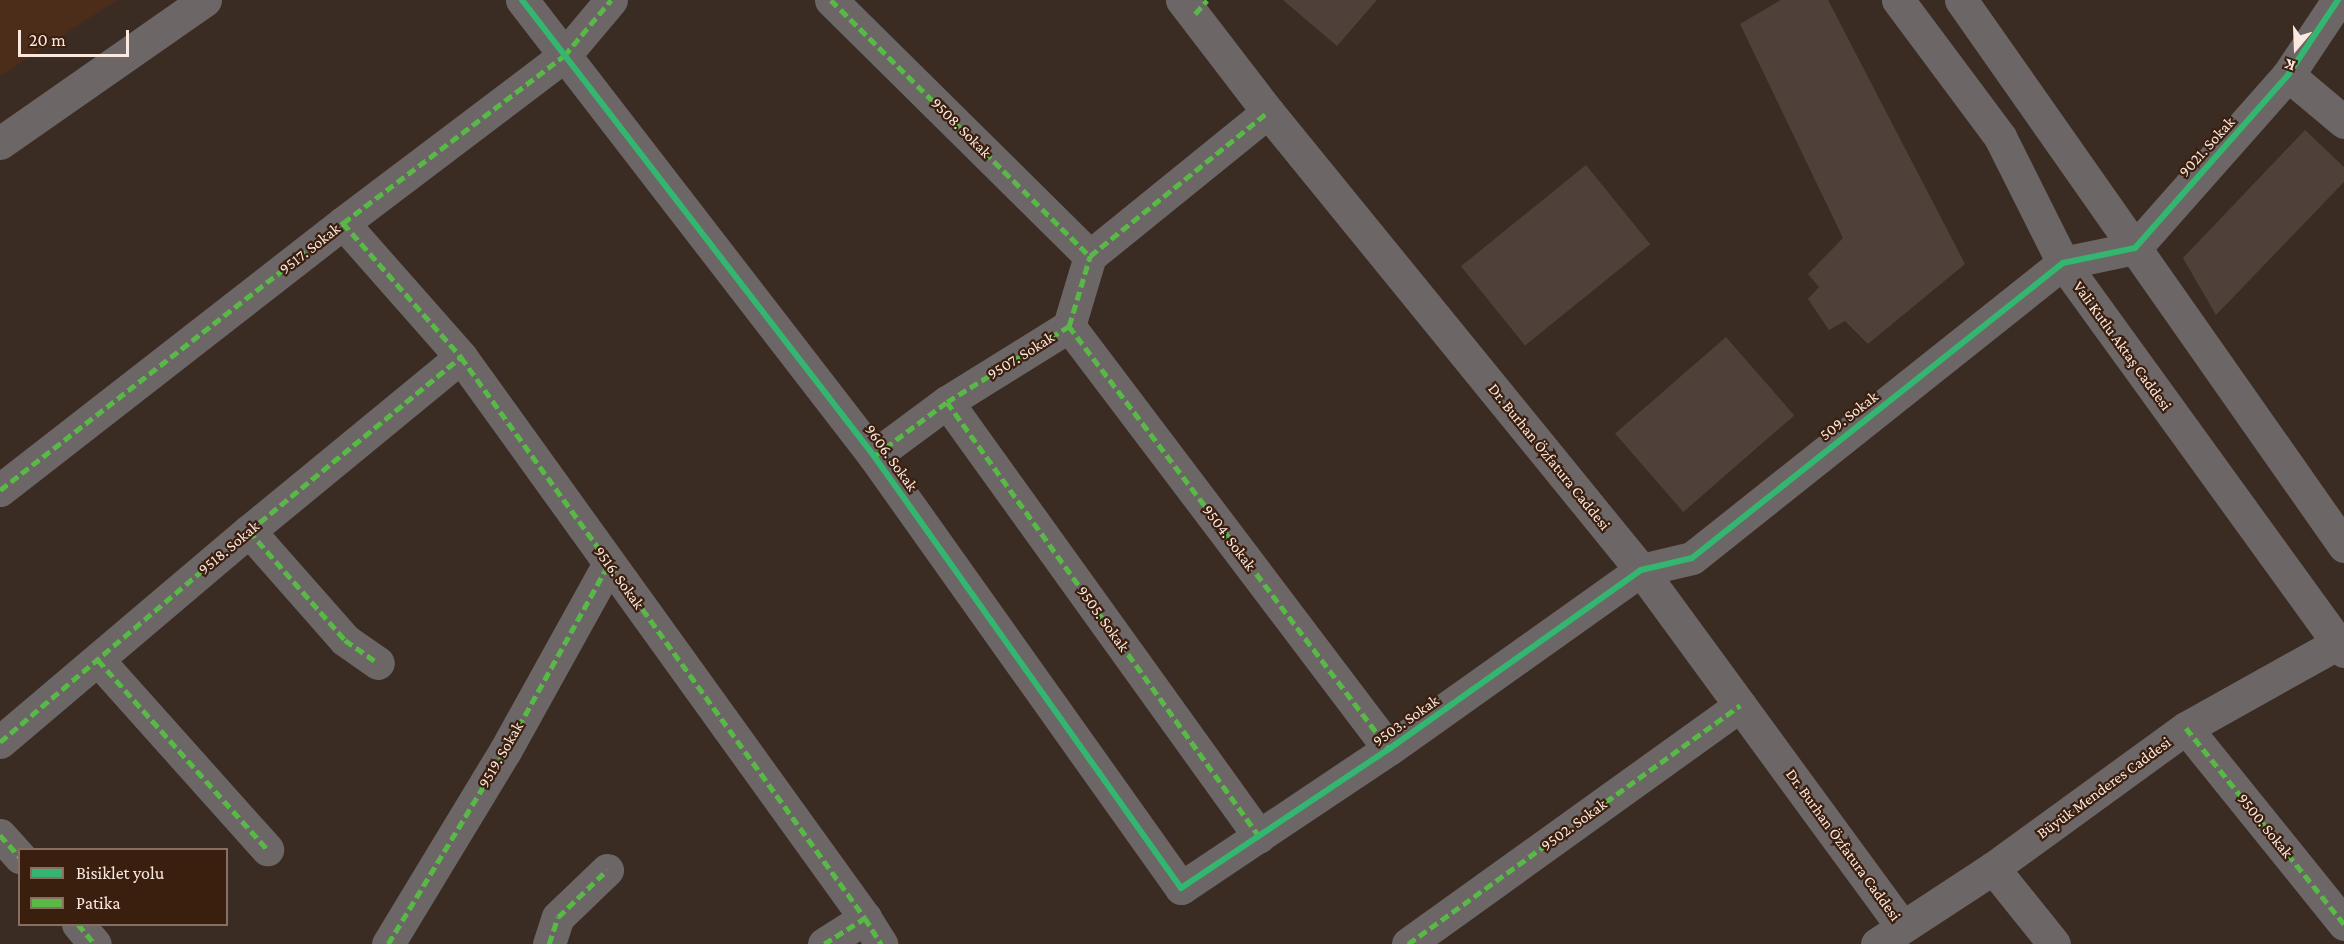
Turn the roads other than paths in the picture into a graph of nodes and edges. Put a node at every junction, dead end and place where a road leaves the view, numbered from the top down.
1 (205, 0) edge
2 (522, 0) edge
3 (611, 0) edge
4 (831, 0) edge
5 (1898, 0) edge
6 (1961, 0) edge
7 (2338, 0) edge
8 (1195, 5) edge
9 (564, 56) junction
10 (2288, 75) junction
11 (1268, 112) junction
12 (2344, 122) edge
13 (0, 143) edge
14 (343, 223) junction
15 (2135, 248) junction
16 (1090, 256) junction
17 (2063, 263) junction
18 (1069, 326) junction
19 (461, 357) junction
20 (947, 402) junction
21 (874, 456) junction
22 (0, 490) edge
23 (249, 531) junction
24 (2344, 546) edge
25 (609, 563) junction
26 (1641, 570) junction
27 (2341, 647) edge
28 (98, 660) junction
29 (378, 663) dead end
30 (1740, 705) junction
31 (2186, 728) junction
32 (0, 742) edge
33 (1389, 749) junction
34 (0, 835) edge
35 (1259, 836) junction
36 (267, 849) dead end
37 (18, 855) edge
38 (1993, 868) junction
39 (607, 870) dead end
40 (1181, 888) joint
41 (2344, 924) edge
42 (80, 926) edge
43 (873, 931) edge
44 (1890, 935) edge
45 (95, 944) edge
46 (388, 944) edge
47 (549, 944) edge
48 (824, 944) edge
49 (1408, 944) edge
50 (2054, 944) edge

1 - 13 street
2 - 9 street, 9606. Sokak
3 - 9 street, 9517. Sokak
4 - 16 street, 9508. Sokak
5 - 17 street, Vali Kutlu Aktaş Caddesi
6 - 15 street
7 - 10 street, 9021. Sokak
8 - 11 street, Dr. Burhan Özfatura Caddesi
9 - 14 street, 9517. Sokak
9 - 21 street, 9606. Sokak
10 - 12 street
10 - 15 street, 9021. Sokak
11 - 16 street
11 - 26 street, Dr. Burhan Özfatura Caddesi
14 - 19 street, 9516. Sokak
14 - 22 street, 9517. Sokak
15 - 17 street
15 - 24 street
16 - 18 street, 9507. Sokak
17 - 26 street, 509. Sokak
17 - 27 street, Vali Kutlu Aktaş Caddesi
18 - 20 street, 9507. Sokak
18 - 33 street, 9504. Sokak
19 - 23 street, 9518. Sokak
19 - 25 street, 9516. Sokak
20 - 21 street, 9507. Sokak
20 - 35 street, 9505. Sokak
21 - 40 street, 9606. Sokak
23 - 28 street, 9518. Sokak
23 - 29 street
25 - 43 street, 9516. Sokak
25 - 46 street, 9519. Sokak
26 - 30 street, Dr. Burhan Özfatura Caddesi
26 - 33 street, 9503. Sokak
27 - 31 street, Büyük Menderes Caddesi
28 - 32 street, 9518. Sokak
28 - 36 street
30 - 44 street, Dr. Burhan Özfatura Caddesi
30 - 49 street, 9502. Sokak
31 - 38 street, Büyük Menderes Caddesi
31 - 41 street, 9500. Sokak
33 - 35 street, 9503. Sokak
34 - 37 street
35 - 40 street, 9503. Sokak
38 - 44 street, Büyük Menderes Caddesi
38 - 50 street
39 - 47 street
42 - 45 street
43 - 48 street

